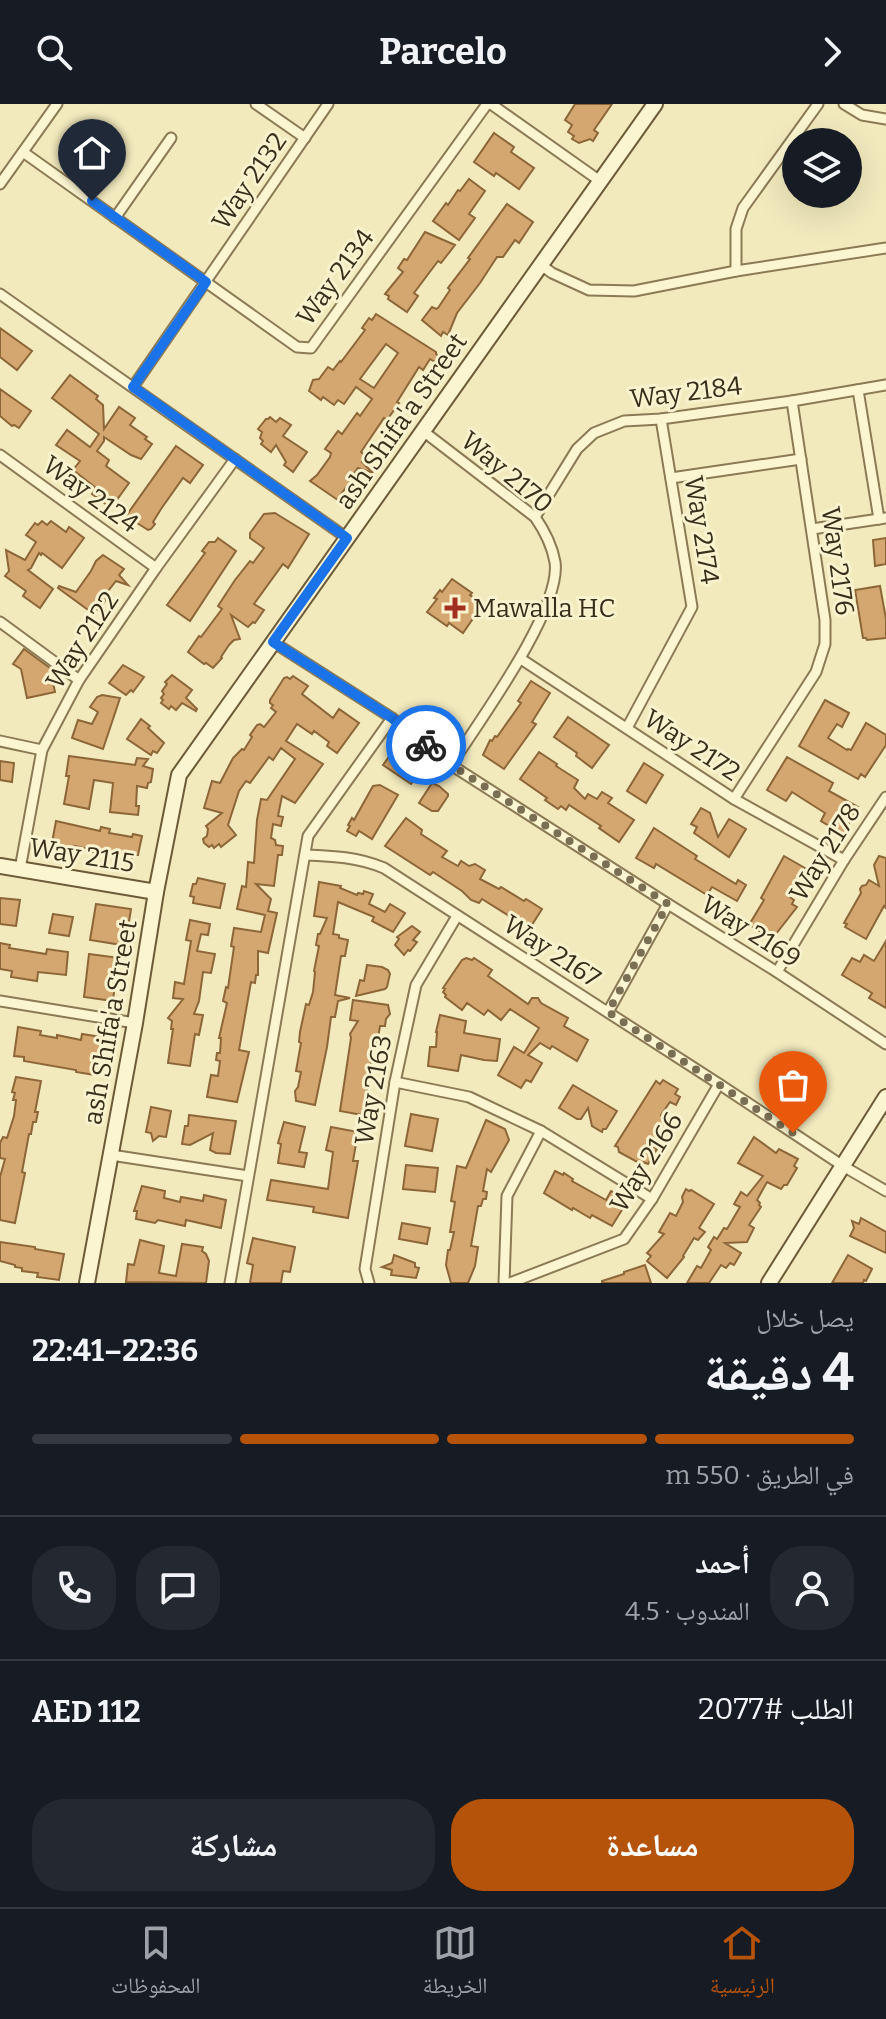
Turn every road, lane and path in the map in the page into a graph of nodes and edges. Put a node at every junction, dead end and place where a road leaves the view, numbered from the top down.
1 (57, 104) edge
2 (256, 104) edge
3 (328, 104) edge
4 (489, 104) edge
5 (655, 104) edge
6 (818, 104) edge
7 (844, 104) edge
8 (886, 119) edge
9 (171, 138) dead end
10 (305, 138) junction
11 (23, 152) junction
12 (600, 181) junction
13 (0, 184) edge
14 (115, 218) junction
15 (886, 248) edge
16 (541, 265) junction
17 (736, 271) junction
18 (206, 282) junction
19 (0, 294) edge
20 (886, 385) edge
21 (133, 387) junction
22 (858, 390) junction
23 (792, 401) junction
24 (661, 419) junction
25 (423, 431) junction
26 (0, 455) edge
27 (235, 459) junction
28 (801, 459) junction
29 (671, 478) junction
30 (535, 517) junction
31 (882, 518) edge
32 (812, 529) junction
33 (347, 538) junction
34 (156, 568) junction
35 (0, 622) edge
36 (273, 642) junction
37 (521, 659) junction
38 (79, 680) junction
39 (392, 718) junction
40 (627, 728) junction
41 (0, 741) edge
42 (42, 750) junction
43 (451, 765) junction
44 (886, 797) edge
45 (734, 799) junction
46 (305, 855) junction
47 (844, 860) junction
48 (0, 866) edge
49 (20, 869) junction
50 (156, 892) junction
51 (668, 904) junction
52 (457, 916) junction
53 (777, 972) junction
54 (0, 1001) edge
55 (608, 1012) junction
56 (135, 1023) junction
57 (886, 1044) edge
58 (395, 1082) junction
59 (719, 1084) junction
60 (886, 1097) edge
61 (881, 1116) edge
62 (541, 1131) junction
63 (111, 1155) junction
64 (843, 1166) junction
65 (248, 1176) junction
66 (886, 1191) edge
67 (652, 1199) junction
68 (87, 1283) edge
69 (230, 1283) edge
70 (369, 1283) edge
71 (507, 1283) edge
72 (769, 1283) edge

1 - 11 street
2 - 10 street
3 - 10 street, Way 2132
4 - 12 street
4 - 18 street, Way 2134
5 - 12 street, ash Shifa'a Street
6 - 17 street
7 - 8 street
9 - 14 street
10 - 18 street, Way 2132
11 - 13 street
11 - 14 street, Way 2134
12 - 16 street, ash Shifa'a Street
14 - 18 street, Way 2134
15 - 17 street
16 - 17 street
16 - 25 street, ash Shifa'a Street
18 - 21 street, Way 2132
19 - 21 street
20 - 22 street, Way 2184
21 - 27 street
22 - 23 street, Way 2184
22 - 31 street
23 - 24 street, Way 2184
23 - 28 street, Way 2176
24 - 29 street, Way 2174
24 - 30 street, Way 2184
25 - 30 street, Way 2170
25 - 33 street, ash Shifa'a Street
26 - 34 street, Way 2124
27 - 33 street
27 - 34 street, Way 2122
28 - 29 street
28 - 32 street, Way 2176
29 - 40 street, Way 2174
30 - 37 street, Way 2170
31 - 32 street
32 - 45 street, Way 2176
33 - 36 street, ash Shifa'a Street
34 - 38 street, Way 2122
35 - 38 street
36 - 39 street, Way 2169
36 - 50 street, ash Shifa'a Street
37 - 40 street, Way 2172
37 - 43 street, Way 2170
38 - 42 street, Way 2122
39 - 43 street, Way 2169
39 - 46 street
40 - 45 street, Way 2172
41 - 42 street
42 - 49 street, Way 2122
43 - 51 street, Way 2169
44 - 47 street, Way 2178
45 - 47 street, Way 2172
46 - 52 street, Way 2167
46 - 65 street
47 - 53 street, Way 2178
48 - 49 street, Way 2115
49 - 50 street, Way 2115
50 - 56 street, ash Shifa'a Street
51 - 53 street, Way 2169
51 - 55 street
52 - 55 street, Way 2167
52 - 58 street, Way 2163
53 - 57 street, Way 2169
54 - 56 street
55 - 59 street, Way 2167
56 - 63 street, ash Shifa'a Street
58 - 62 street
58 - 70 street, Way 2163
59 - 64 street, Way 2167
59 - 67 street, Way 2166
60 - 61 street
61 - 64 street
62 - 67 street
62 - 71 street
63 - 65 street
63 - 68 street, ash Shifa'a Street
64 - 66 street, Way 2167
64 - 72 street
65 - 69 street
67 - 71 street, Way 2166

